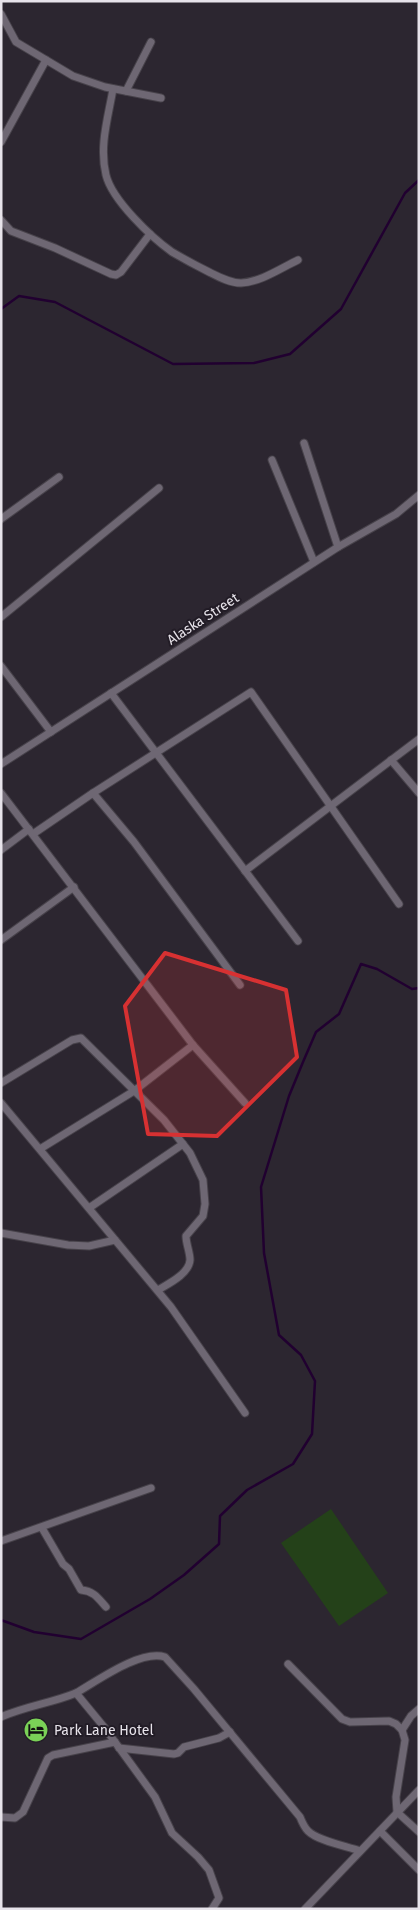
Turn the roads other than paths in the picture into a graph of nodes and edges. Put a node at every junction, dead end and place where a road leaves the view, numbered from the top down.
1 (1, 14) edge
2 (151, 42) dead end
3 (46, 60) junction
4 (114, 89) junction
5 (126, 91) junction
6 (161, 98) dead end
7 (1, 142) edge
8 (1, 220) edge
9 (150, 234) junction
10 (298, 260) dead end
11 (304, 444) dead end
12 (272, 460) dead end
13 (60, 476) dead end
14 (159, 488) dead end
15 (419, 495) edge
16 (1, 519) edge
17 (338, 547) junction
18 (314, 562) junction
19 (1, 618) edge
20 (1, 666) edge
21 (111, 693) junction
22 (51, 732) junction
23 (419, 739) edge
24 (156, 754) junction
25 (391, 760) junction
26 (1, 764) edge
27 (1, 793) edge
28 (93, 793) junction
29 (419, 793) edge
30 (330, 804) junction
31 (31, 832) junction
32 (1, 850) edge
33 (245, 871) junction
34 (74, 887) junction
35 (399, 904) dead end
36 (1, 940) edge
37 (298, 941) dead end
38 (240, 985) dead end
39 (193, 1045) junction
40 (1, 1083) edge
41 (134, 1091) junction
42 (1, 1102) edge
43 (245, 1103) dead end
44 (183, 1144) junction
45 (40, 1149) junction
46 (89, 1208) junction
47 (1, 1233) edge
48 (115, 1240) junction
49 (158, 1290) junction
50 (245, 1414) dead end
51 (151, 1488) dead end
52 (42, 1528) junction
53 (1, 1542) edge
54 (106, 1608) dead end
55 (288, 1664) dead end
56 (76, 1693) junction
57 (419, 1710) edge
58 (1, 1716) edge
59 (402, 1730) junction
60 (230, 1732) junction
61 (117, 1745) junction
62 (419, 1790) edge
63 (397, 1812) junction
64 (1, 1817) edge
65 (380, 1831) junction
66 (419, 1832) edge
67 (360, 1851) junction
68 (419, 1870) edge
69 (212, 1909) edge
70 (305, 1909) edge

1 - 3 street
2 - 5 street
3 - 4 street
3 - 7 street
4 - 5 street
4 - 9 street
5 - 6 street
8 - 9 street
9 - 10 street
11 - 17 street
12 - 18 street
13 - 16 street
14 - 19 street
15 - 17 street, Alaska Street
17 - 18 street, Alaska Street
18 - 21 street, Alaska Street
20 - 22 street
21 - 22 street, Alaska Street
21 - 24 street
22 - 26 street, Alaska Street
23 - 25 street
24 - 28 street
24 - 30 street
24 - 33 street
25 - 29 street
25 - 30 street
27 - 31 street
28 - 31 street
28 - 38 street
30 - 33 street
30 - 35 street
31 - 32 street
31 - 34 street
33 - 37 street
34 - 36 street
34 - 39 street
39 - 41 street
39 - 43 street
40 - 41 street
41 - 44 street
41 - 45 street
42 - 45 street
44 - 46 street
44 - 49 street
45 - 46 street
46 - 48 street
47 - 48 street
48 - 49 street
49 - 50 street
51 - 52 street
52 - 53 street
52 - 54 street
55 - 59 street
56 - 58 street
56 - 60 street
56 - 61 street
57 - 59 street
59 - 63 street
60 - 61 street
60 - 67 street
61 - 64 street
61 - 69 street
62 - 63 street
63 - 65 street
63 - 66 street
65 - 67 street
65 - 68 street
67 - 70 street

